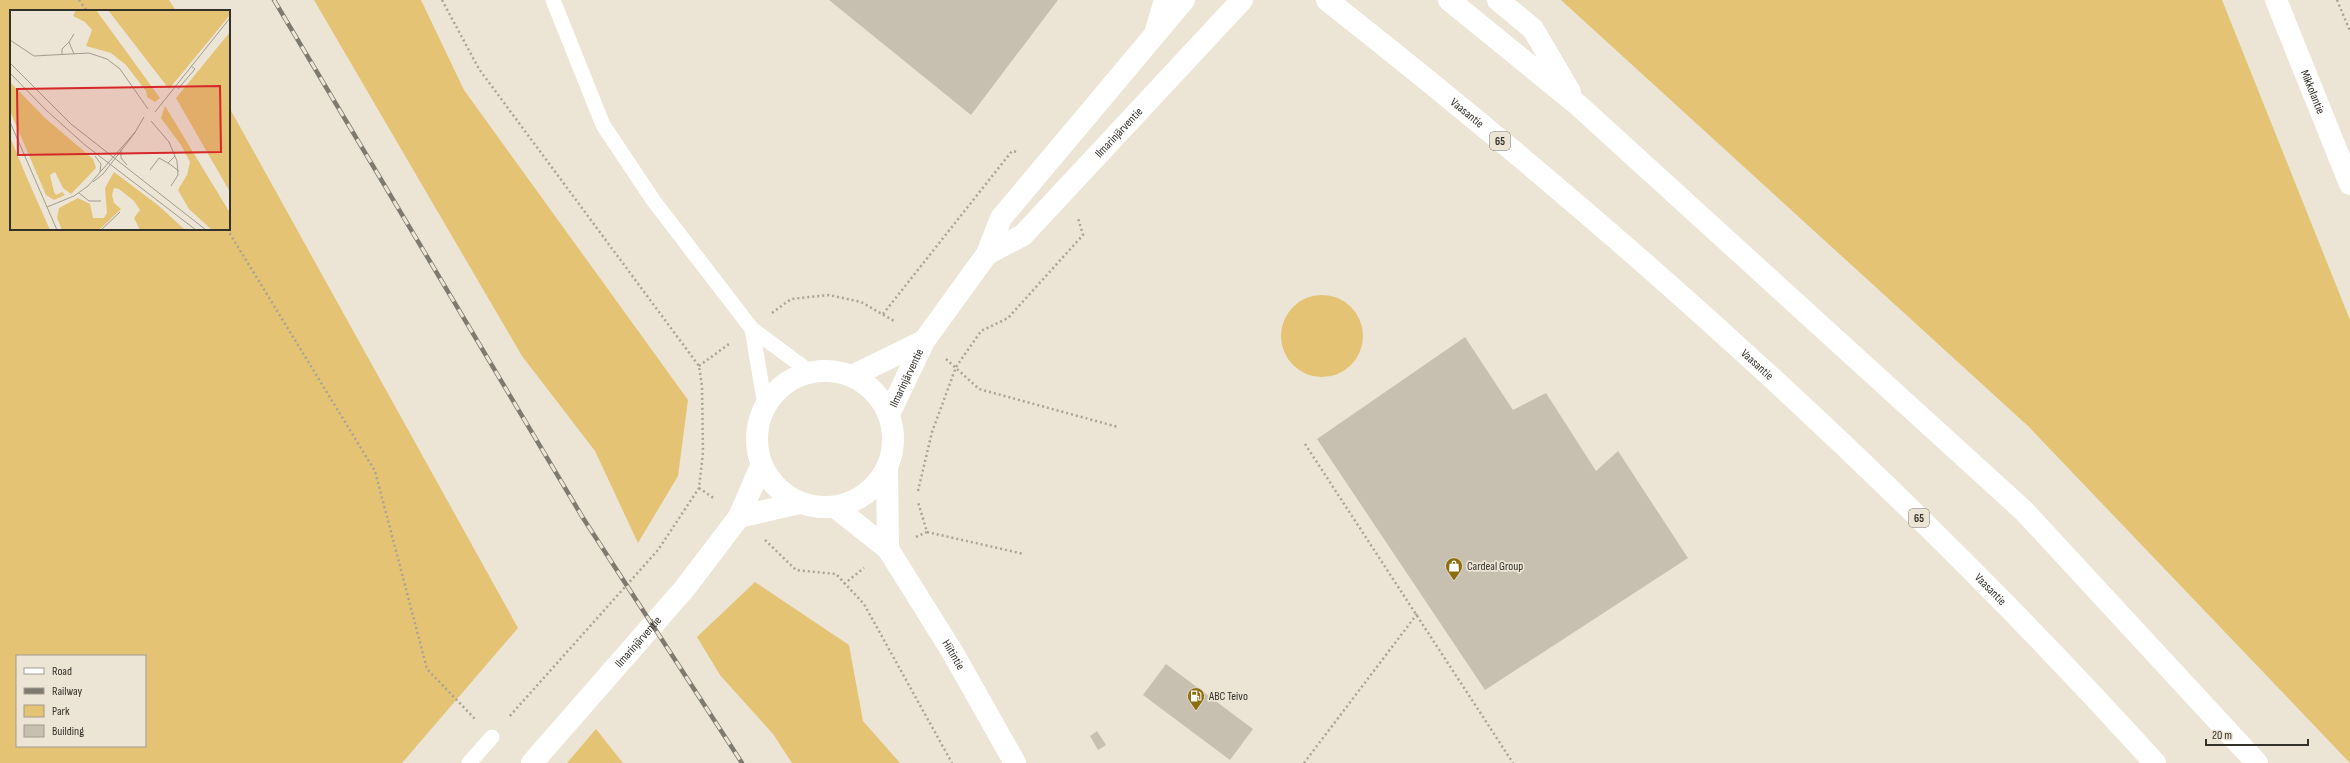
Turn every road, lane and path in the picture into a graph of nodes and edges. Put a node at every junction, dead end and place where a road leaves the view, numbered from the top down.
1 (80, 0) edge
2 (442, 0) edge
3 (553, 0) edge
4 (1165, 0) edge
5 (1184, 0) edge
6 (1242, 0) edge
7 (1327, 0) edge
8 (1449, 0) edge
9 (1498, 0) edge
10 (2276, 0) edge
11 (2337, 0) edge
12 (86, 10) edge
13 (2350, 30) edge
14 (1155, 34) junction
15 (1578, 105) junction
16 (1052, 157) junction
17 (2350, 184) edge
18 (1068, 187) junction
19 (228, 230) edge
20 (987, 254) junction
21 (752, 329) junction
22 (924, 341) junction
23 (698, 366) junction
24 (956, 367) junction
25 (810, 372) junction
26 (852, 376) junction
27 (765, 405) junction
28 (889, 414) junction
29 (1118, 427) dead end
30 (1305, 444) dead end
31 (762, 466) junction
32 (887, 468) junction
33 (699, 488) junction
34 (799, 503) junction
35 (835, 507) junction
36 (739, 517) junction
37 (927, 532) junction
38 (888, 549) junction
39 (1024, 554) dead end
40 (844, 584) junction
41 (1417, 614) junction
42 (492, 737) junction
43 (469, 763) edge
44 (532, 763) edge
45 (952, 763) edge
46 (1015, 763) edge
47 (1304, 763) edge
48 (1513, 763) edge
49 (2155, 763) edge
50 (2257, 763) edge

1 - 12 path
2 - 23 path
3 - 21 lane
4 - 14 main road
5 - 14 main road, Ilmarinjärventie
6 - 18 main road, Ilmarinjärventie
7 - 49 main road, Vaasantie / 65
8 - 15 main road
9 - 15 main road
10 - 17 main road, Mikkolantie
11 - 13 path
14 - 16 main road, Ilmarinjärventie
15 - 50 main road
16 - 20 main road, Ilmarinjärventie
16 - 21 path
18 - 20 main road, Ilmarinjärventie
18 - 24 path
19 - 42 path
20 - 22 main road, Ilmarinjärventie
21 - 23 path
21 - 25 lane
21 - 27 lane
22 - 26 main road, Ilmarinjärventie
22 - 28 main road, Ilmarinjärventie
23 - 33 path
24 - 29 path
24 - 37 path
25 - 26 main road
25 - 27 main road
26 - 28 main road
27 - 31 main road
28 - 32 main road
30 - 41 path
31 - 34 main road
31 - 36 main road, Ilmarinjärventie
32 - 35 main road
32 - 38 main road
33 - 36 path
33 - 42 path
34 - 35 main road
34 - 36 main road
35 - 38 main road, Hiitintie
36 - 40 path
36 - 44 main road, Ilmarinjärventie
37 - 38 path
37 - 39 path
38 - 40 path
38 - 46 main road, Hiitintie
40 - 45 path
41 - 47 path
41 - 48 path
42 - 43 lane

